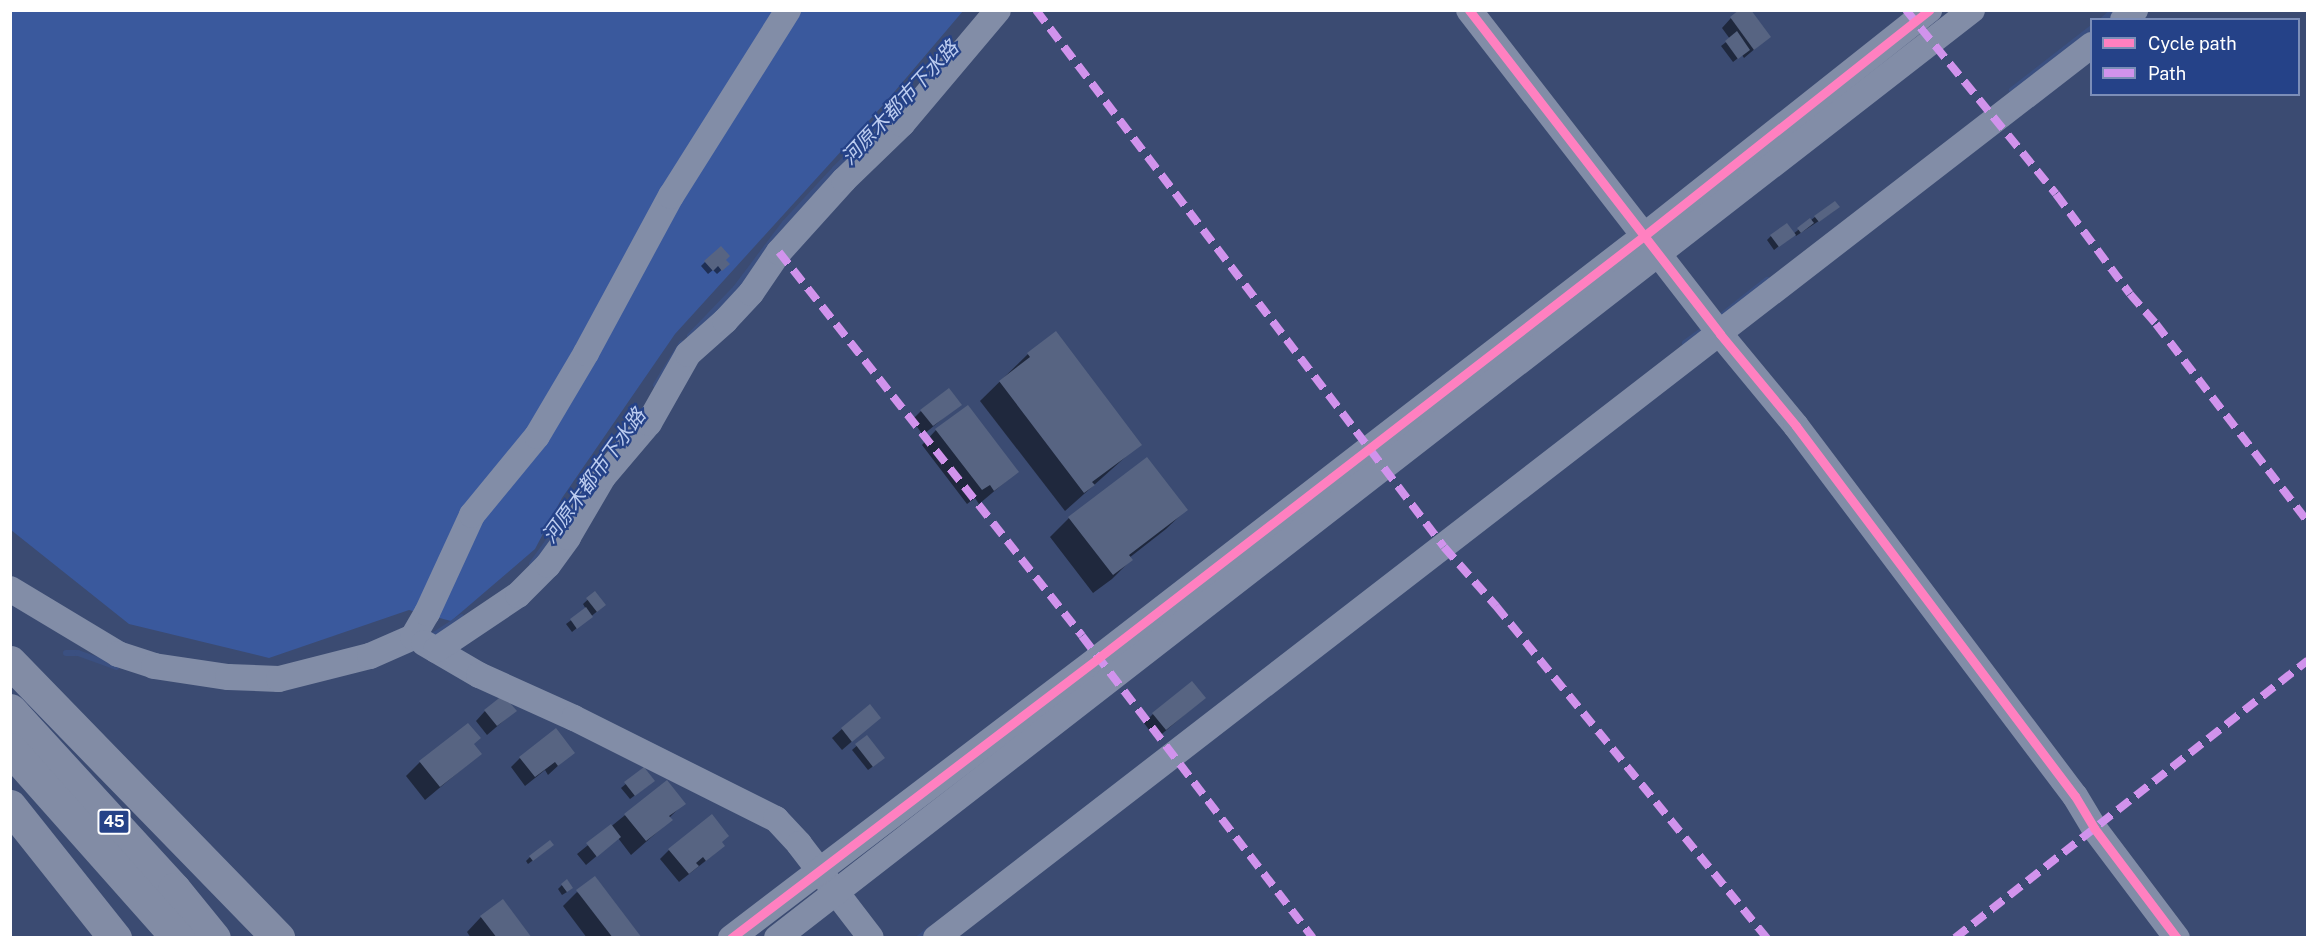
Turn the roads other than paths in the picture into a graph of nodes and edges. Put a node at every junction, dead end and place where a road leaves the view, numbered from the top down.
1 (788, 10) edge
2 (998, 10) edge
3 (1469, 10) edge
4 (1929, 10) edge
5 (1972, 10) edge
6 (2090, 46) edge
7 (1651, 245) junction
8 (1720, 334) junction
9 (10, 589) edge
10 (413, 638) junction
11 (436, 650) junction
12 (10, 662) edge
13 (10, 710) edge
14 (10, 749) edge
15 (10, 806) edge
16 (818, 869) junction
17 (836, 890) junction
18 (116, 938) edge
19 (178, 938) edge
20 (214, 938) edge
21 (278, 938) edge
22 (731, 938) edge
23 (777, 938) edge
24 (871, 938) edge
25 (936, 938) edge
26 (2177, 938) edge

1 - 10 street
2 - 11 street
3 - 7 street
4 - 7 street
5 - 7 street
6 - 8 street
7 - 8 street
7 - 16 street
7 - 17 street
8 - 25 street
8 - 26 street
9 - 10 street
10 - 11 street
11 - 16 street
12 - 21 highway
13 - 20 highway, 45
14 - 19 highway, 45
15 - 18 highway
16 - 17 street
16 - 22 street
17 - 23 street
17 - 24 street

